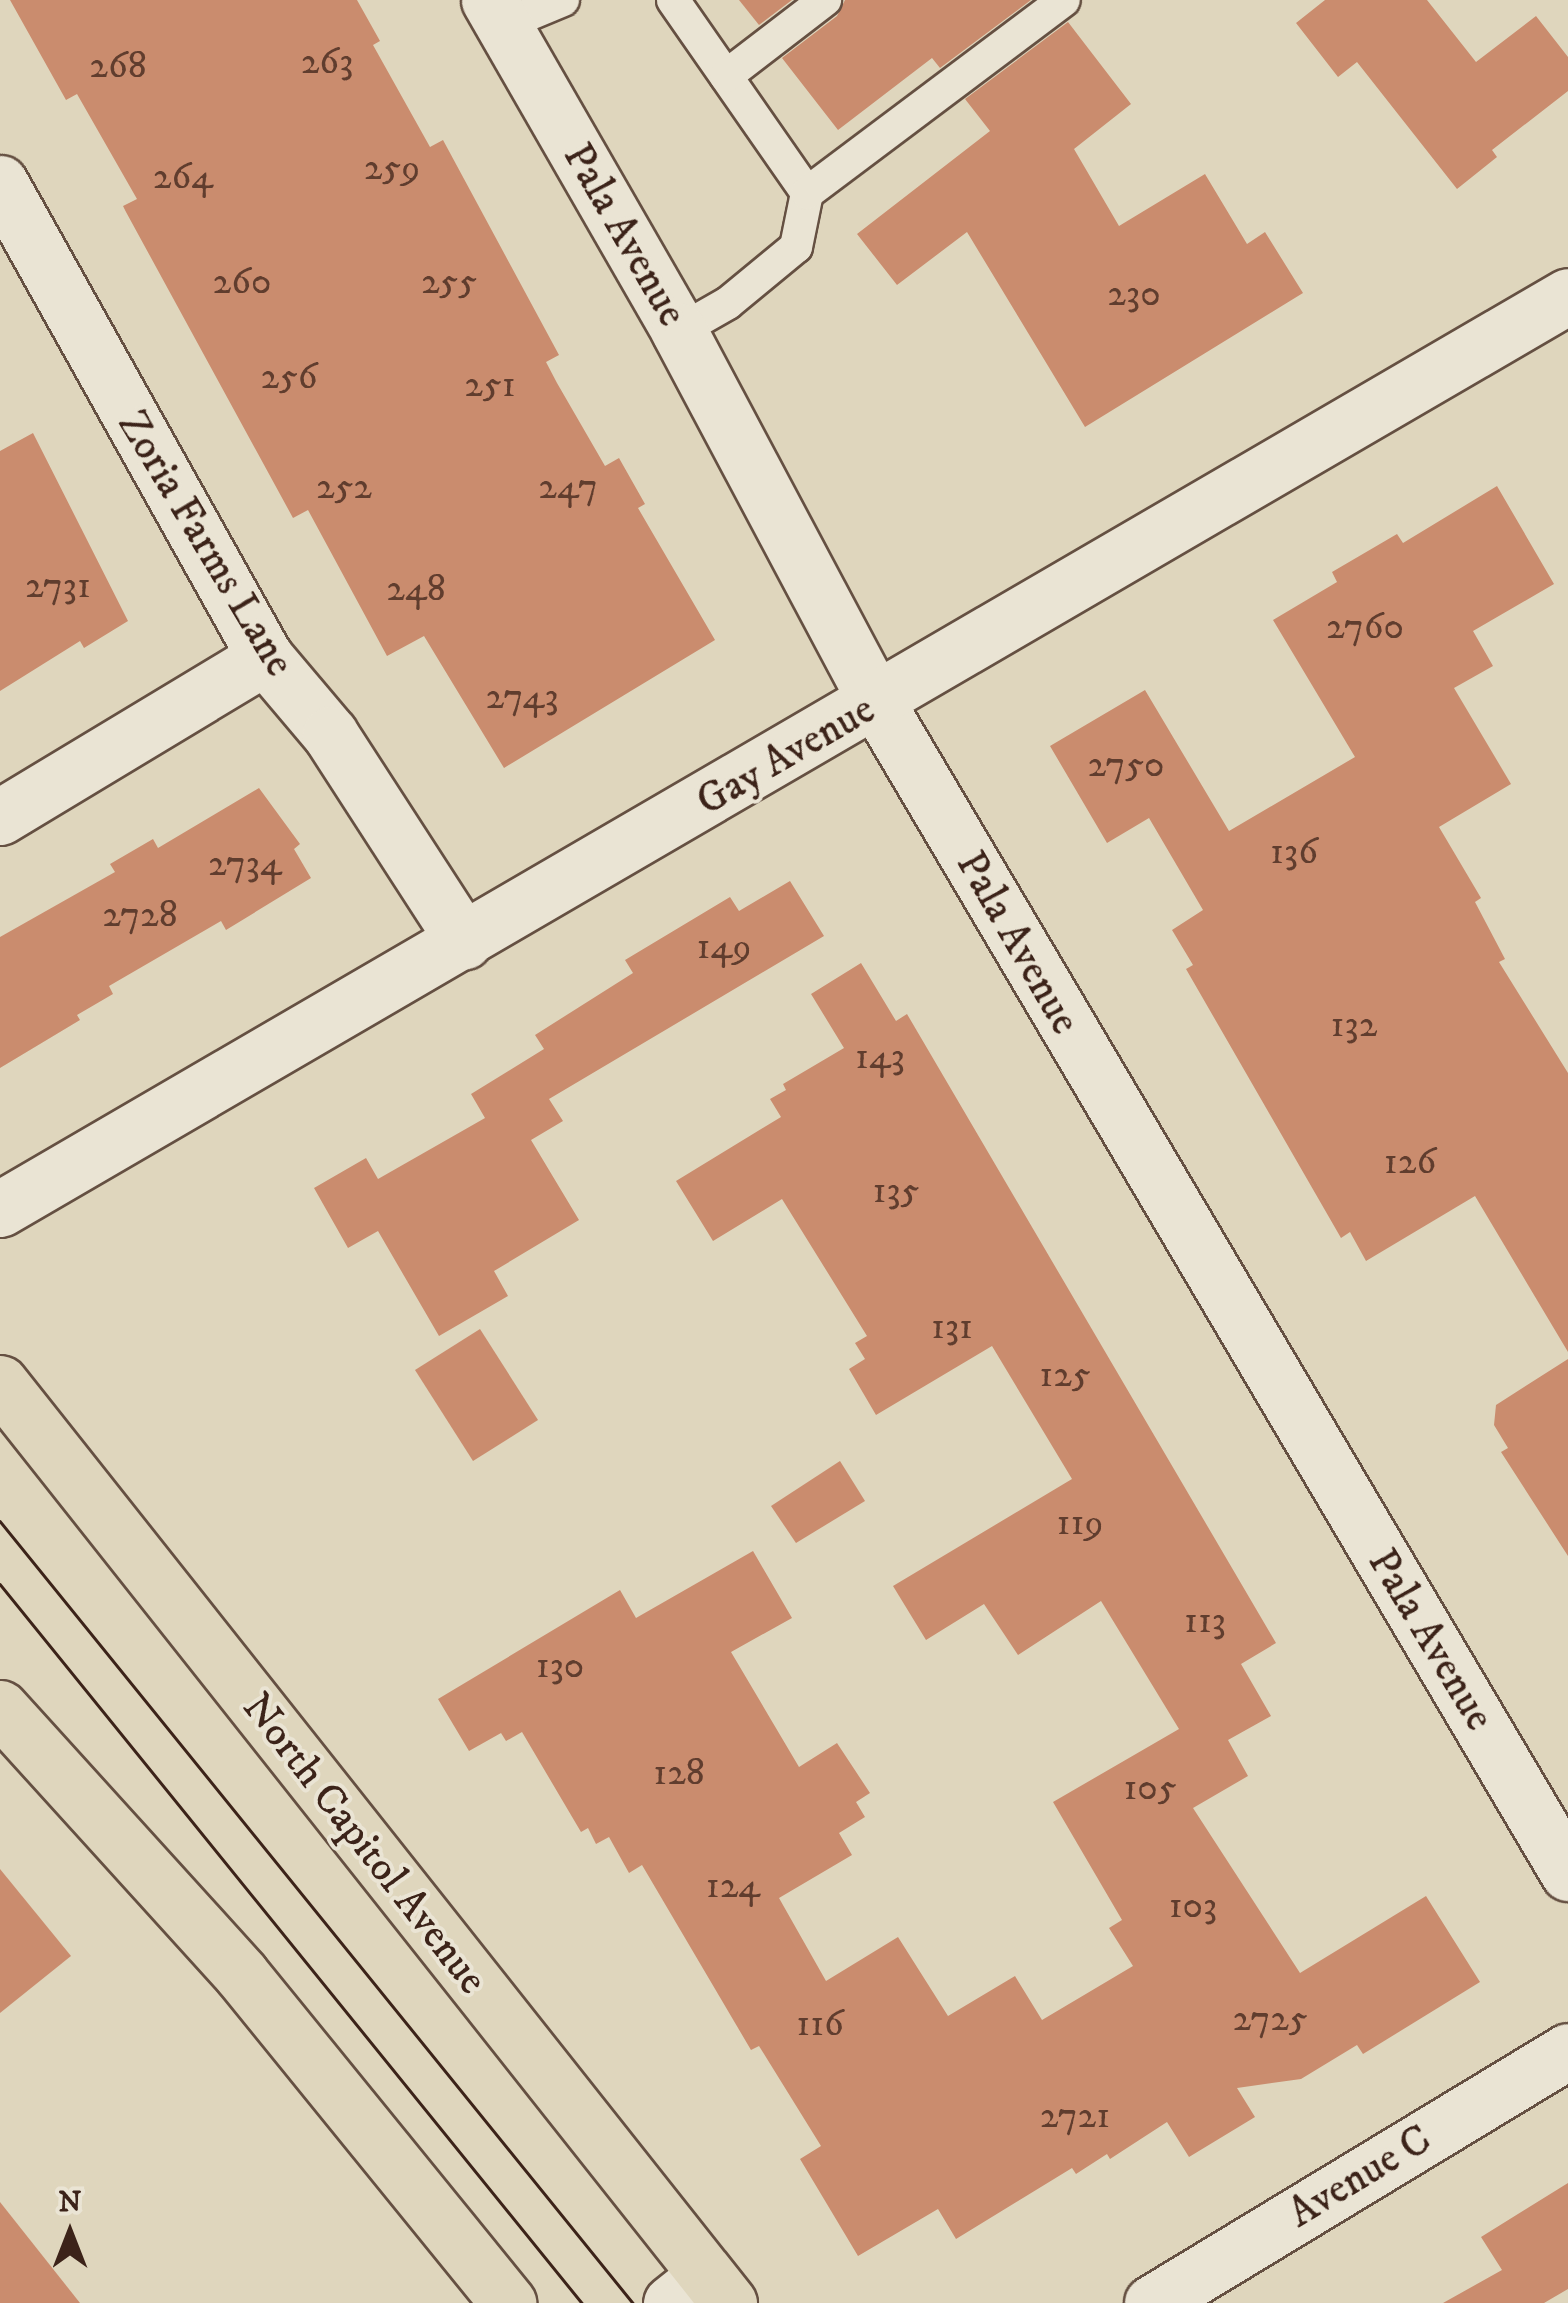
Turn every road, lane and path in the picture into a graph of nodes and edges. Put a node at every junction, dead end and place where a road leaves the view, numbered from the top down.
1 (563, 0) edge
2 (673, 0) edge
3 (825, 0) edge
4 (1064, 0) edge
5 (496, 12) edge
6 (726, 76) junction
7 (0, 183) edge
8 (807, 193) junction
9 (1568, 296) edge
10 (680, 331) junction
11 (264, 658) junction
12 (877, 703) junction
13 (0, 817) edge
14 (464, 942) junction
15 (0, 1210) edge
16 (0, 1384) edge
17 (0, 1708) edge
18 (1568, 1872) edge
19 (1568, 2051) edge
20 (701, 2294) edge
21 (508, 2303) edge
22 (1152, 2303) edge

1 - 5 lane
2 - 6 lane
3 - 6 lane
4 - 8 lane
5 - 10 street, Pala Avenue
6 - 8 lane
7 - 11 street, Zoria Farms Lane
8 - 10 lane
9 - 12 street, Gay Avenue
10 - 12 street, Pala Avenue
11 - 13 street
11 - 14 street, Zoria Farms Lane
12 - 14 street, Gay Avenue
12 - 18 street, Pala Avenue
14 - 15 street, Gay Avenue
16 - 20 main road, North Capitol Avenue
17 - 21 main road
19 - 22 street, Avenue C

